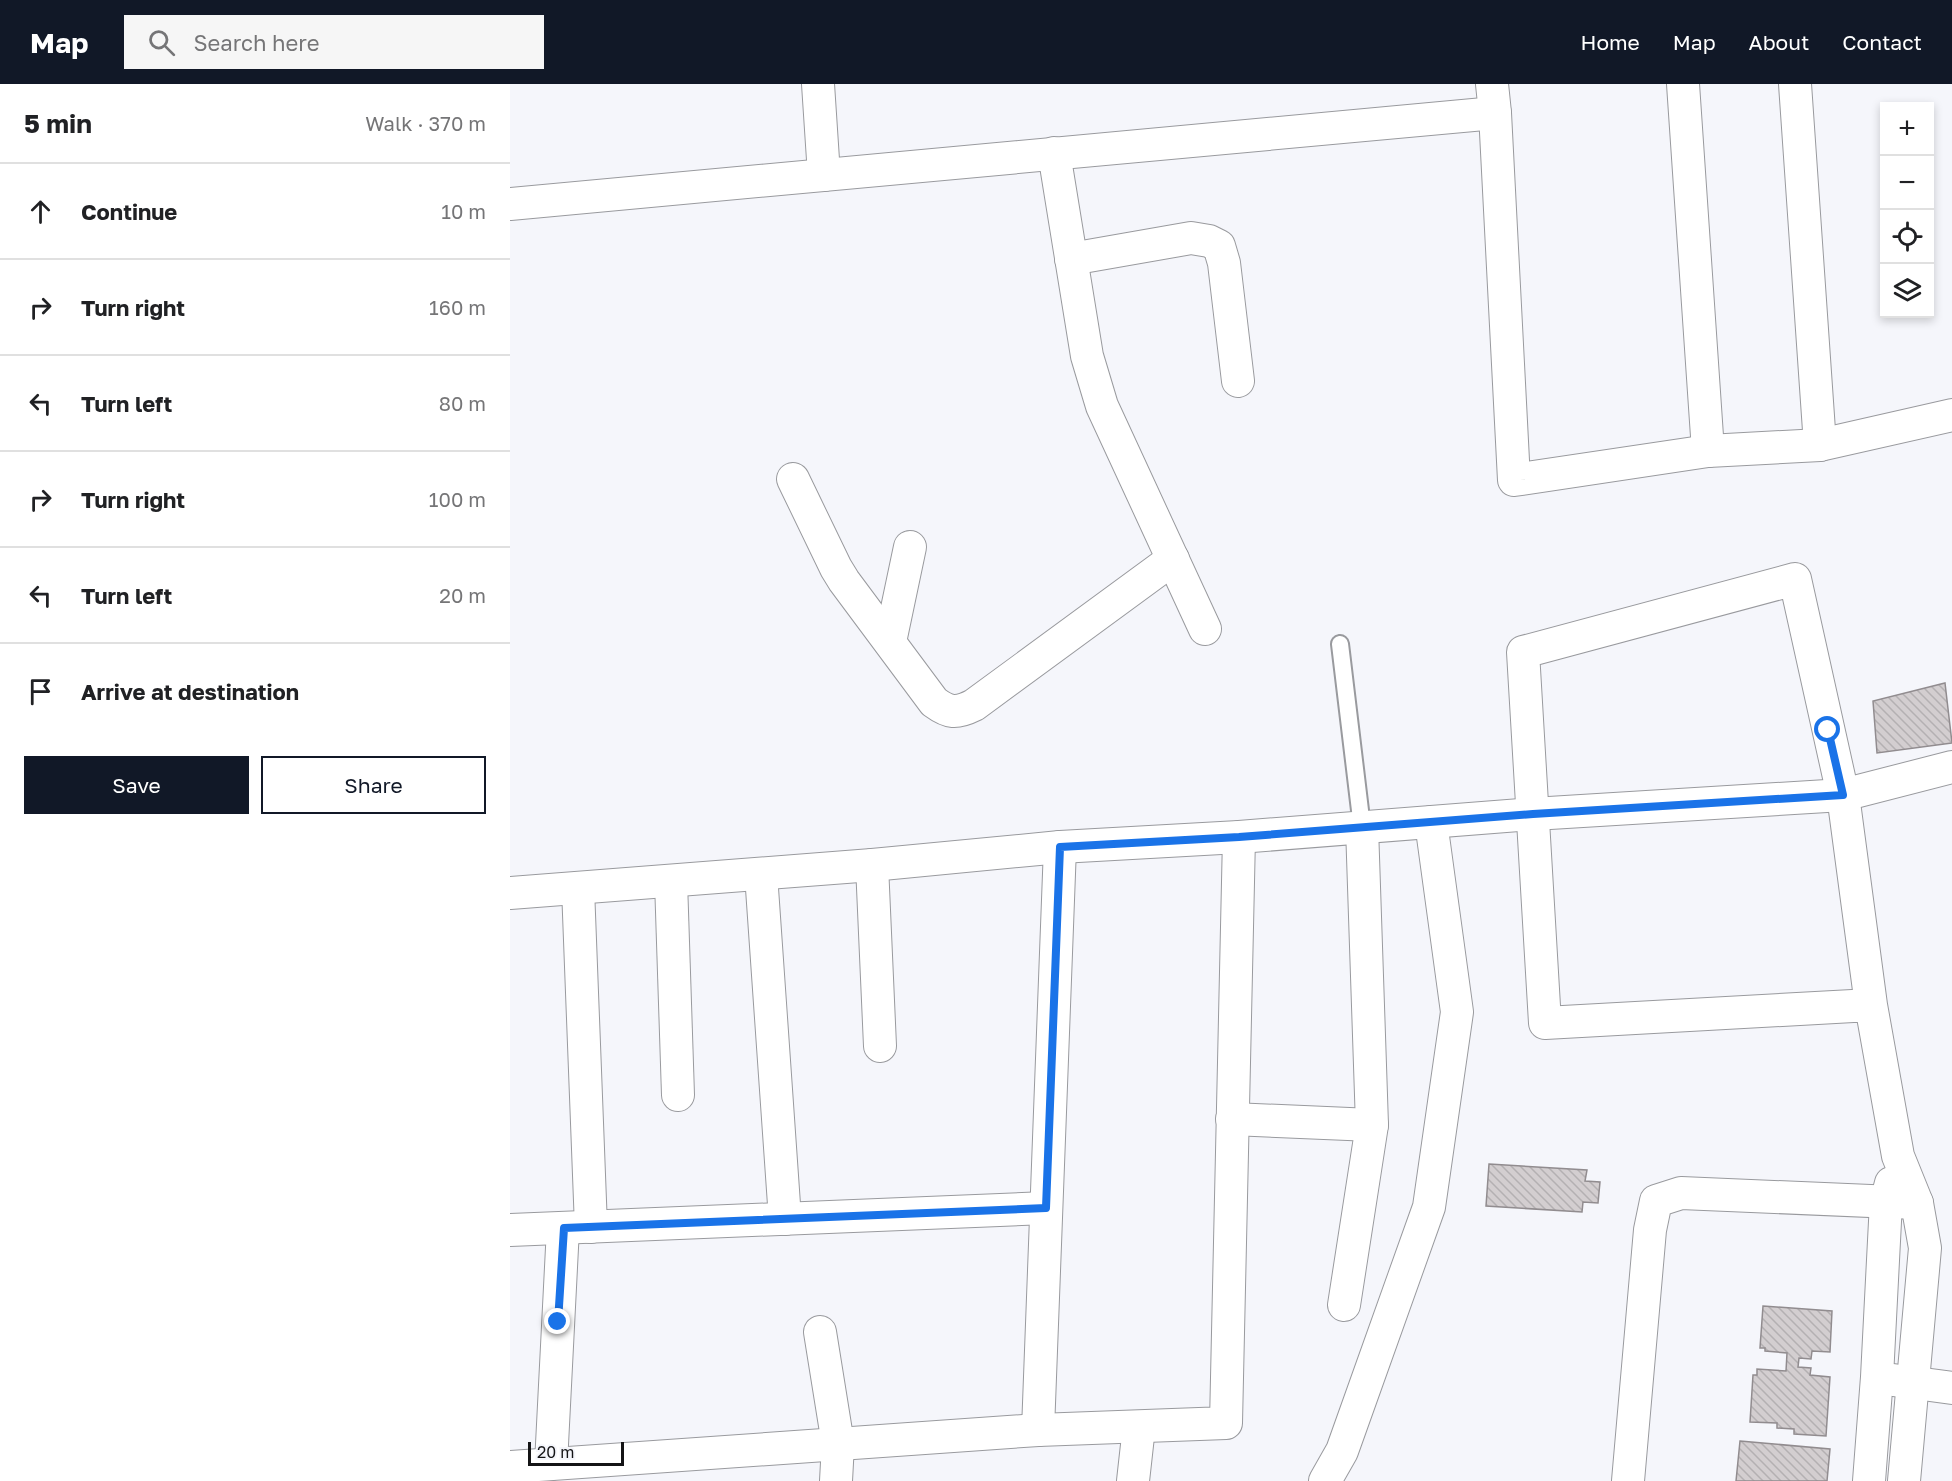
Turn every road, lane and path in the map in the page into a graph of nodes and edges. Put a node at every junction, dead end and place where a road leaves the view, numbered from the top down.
1 (818, 84) edge
2 (1683, 84) edge
3 (1795, 84) edge
4 (1494, 99) edge
5 (1054, 153) junction
6 (824, 175) junction
7 (510, 204) edge
8 (1071, 259) junction
9 (1238, 381) dead end
10 (1949, 416) edge
11 (1820, 445) junction
12 (1708, 451) junction
13 (793, 480) dead end
14 (910, 547) dead end
15 (1173, 559) junction
16 (1205, 629) dead end
17 (890, 642) junction
18 (1340, 644) dead end
19 (1952, 767) edge
20 (1843, 795) junction
21 (1533, 814) junction
22 (1431, 822) junction
23 (1362, 827) junction
24 (1239, 837) junction
25 (1060, 847) junction
26 (872, 865) junction
27 (762, 874) junction
28 (671, 881) junction
29 (578, 888) junction
30 (510, 893) edge
31 (1871, 1005) junction
32 (880, 1046) dead end
33 (678, 1095) dead end
34 (1233, 1119) junction
35 (1372, 1125) junction
36 (1898, 1156) junction
37 (1886, 1202) junction
38 (1917, 1203) junction
39 (1046, 1208) junction
40 (785, 1219) junction
41 (578, 1228) junction
42 (510, 1230) edge
43 (1344, 1305) dead end
44 (820, 1332) dead end
45 (1877, 1377) junction
46 (1914, 1383) junction
47 (1952, 1388) edge
48 (1138, 1427) junction
49 (1038, 1430) junction
50 (838, 1444) junction
51 (550, 1464) junction
52 (510, 1467) edge
53 (640, 1469) edge
54 (836, 1481) edge
55 (1133, 1481) edge
56 (1325, 1481) edge
57 (1628, 1481) edge
58 (1869, 1481) edge
59 (1904, 1481) edge

1 - 6 street
2 - 12 street
3 - 11 street
4 - 5 street
4 - 12 street
5 - 6 street
5 - 8 street
6 - 7 street
8 - 9 street
8 - 15 street
10 - 11 street
11 - 12 street
13 - 17 street
14 - 17 street
15 - 16 street
15 - 17 street
18 - 23 lane
19 - 20 street
20 - 21 street
20 - 21 street
20 - 31 street
21 - 22 street
21 - 31 street
22 - 23 street
22 - 56 street
23 - 24 street
23 - 35 street
24 - 25 street
24 - 34 street
25 - 26 street
25 - 39 street
26 - 27 street
26 - 32 street
27 - 28 street
27 - 40 street
28 - 29 street
28 - 33 street
29 - 30 street
29 - 41 street
31 - 36 street
34 - 35 street
34 - 48 street
35 - 43 street
36 - 37 street
36 - 38 street
37 - 38 street
37 - 45 street
37 - 57 street
38 - 46 street
39 - 40 street
39 - 49 street
40 - 41 street
41 - 42 street
41 - 51 street
44 - 50 street
45 - 46 street
45 - 58 street
46 - 47 street
46 - 59 street
48 - 49 street
48 - 55 street
49 - 50 street
50 - 53 street
50 - 54 street
51 - 52 street
51 - 53 street

